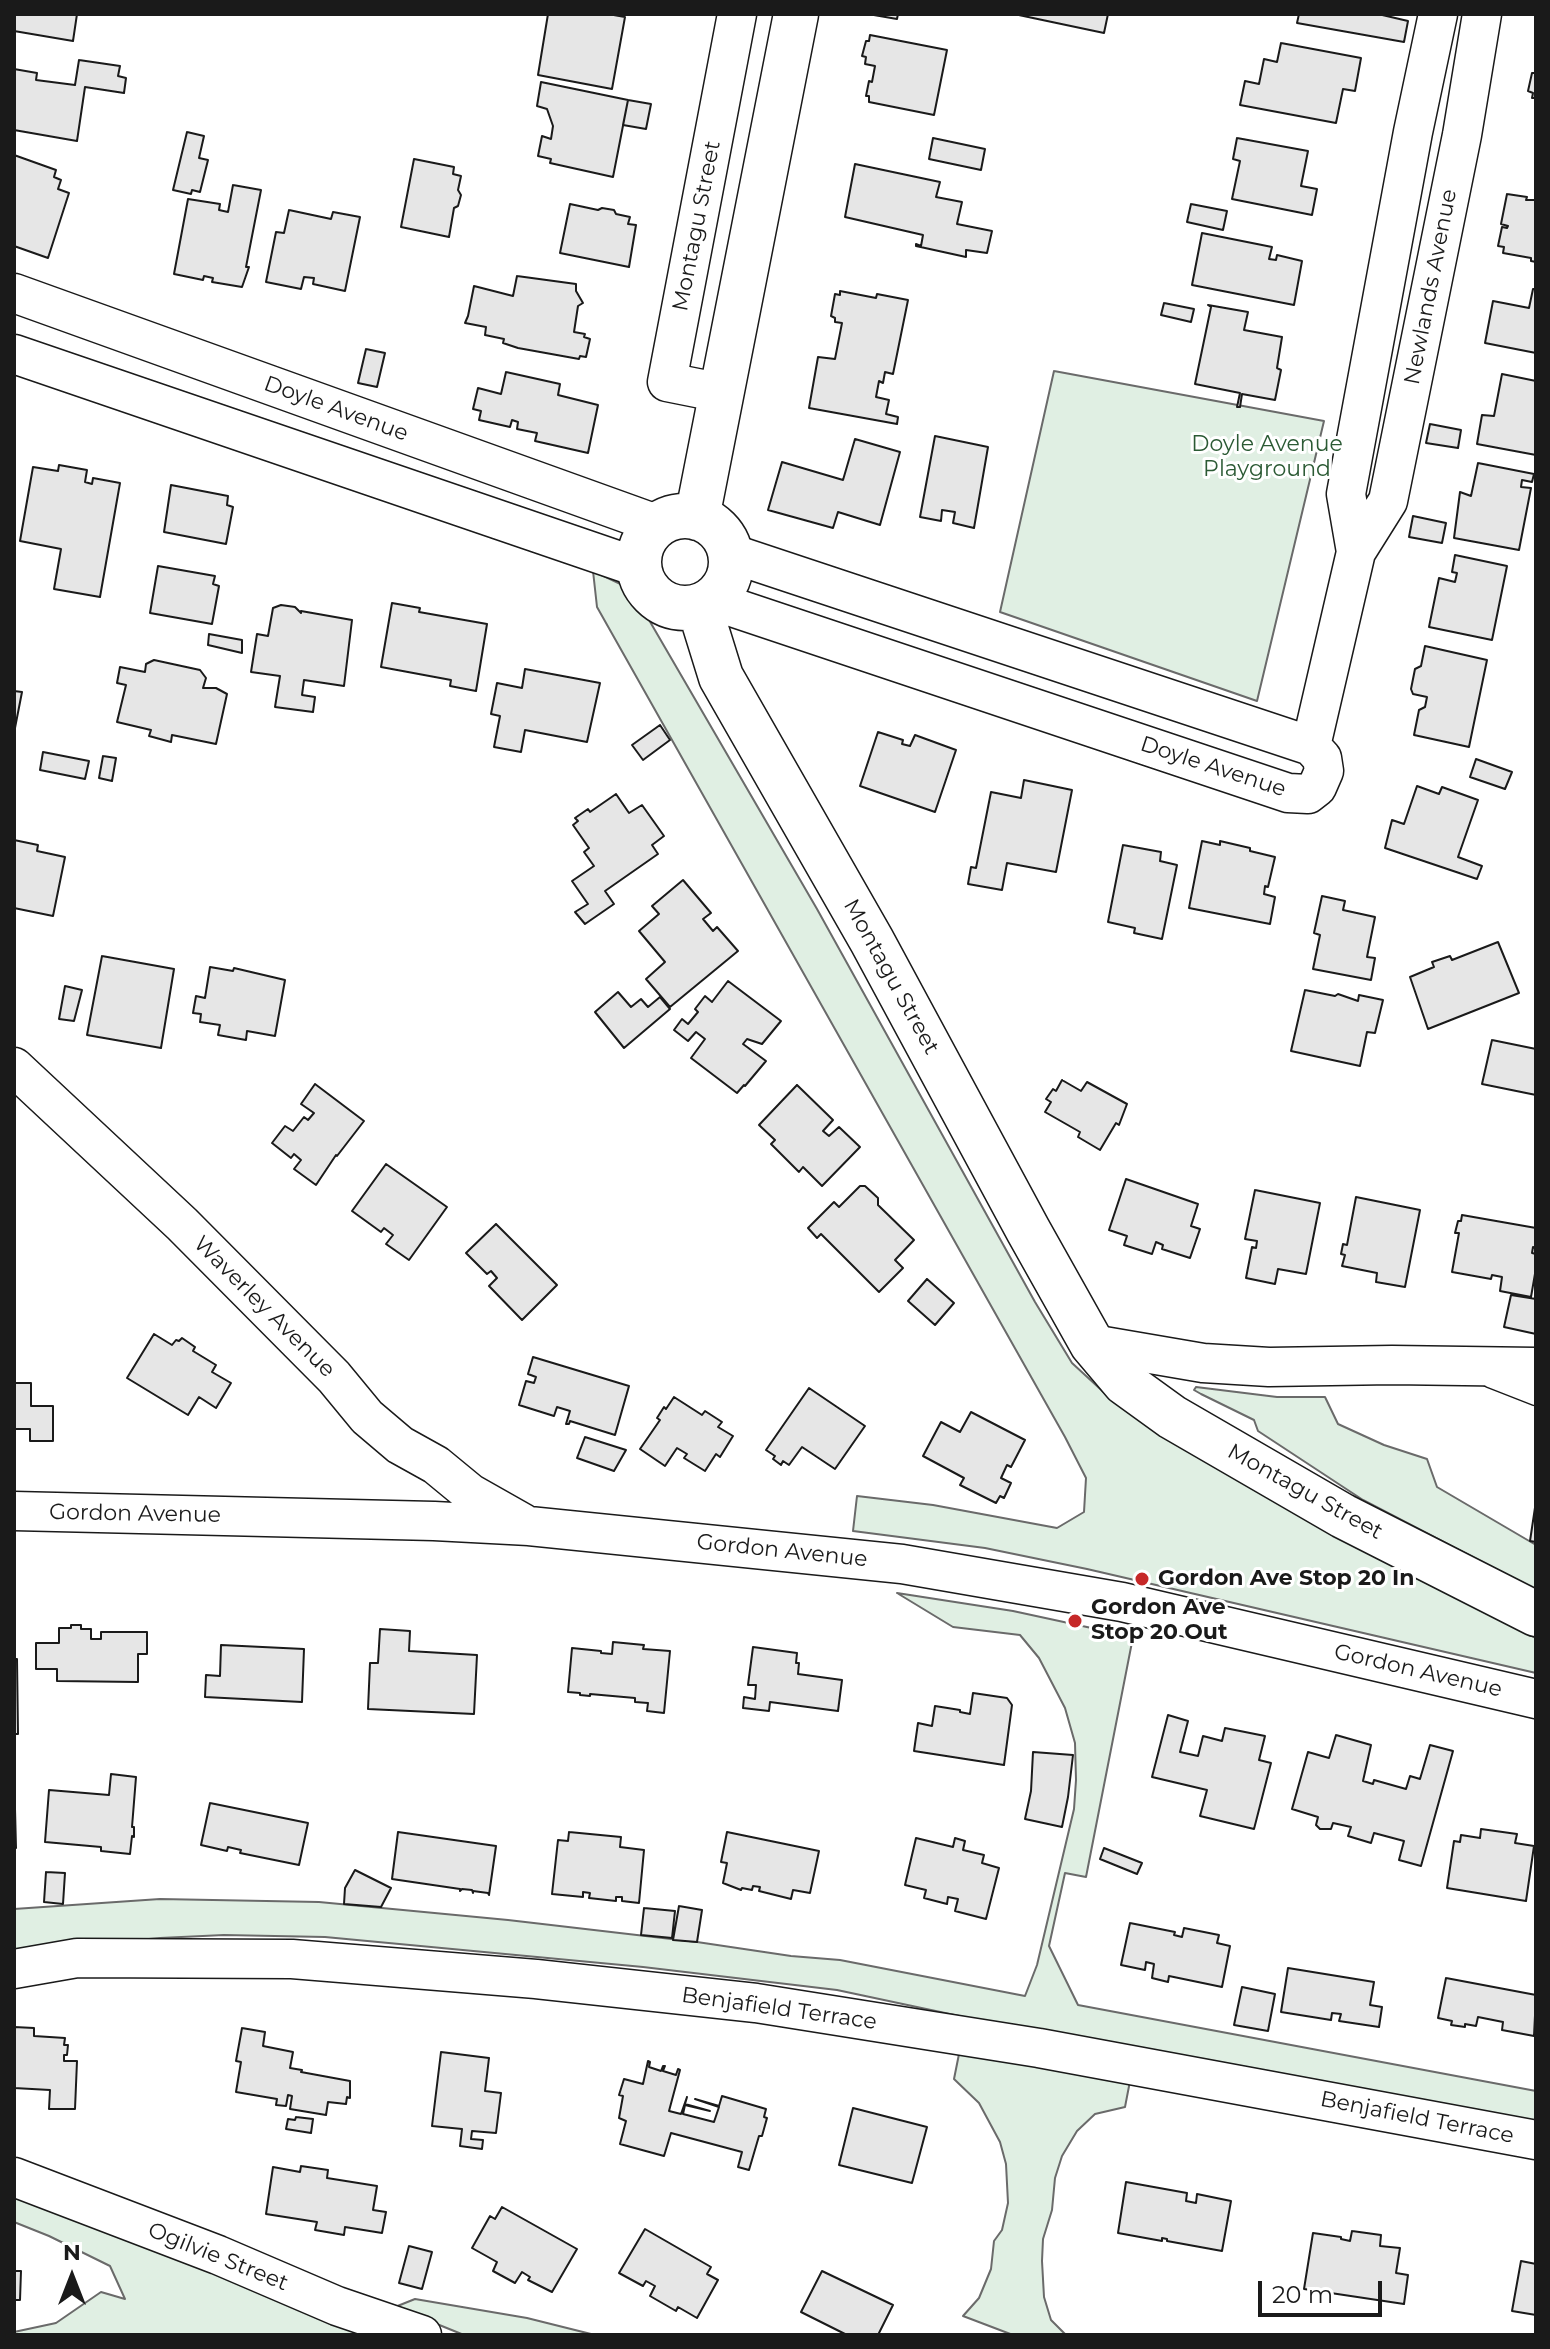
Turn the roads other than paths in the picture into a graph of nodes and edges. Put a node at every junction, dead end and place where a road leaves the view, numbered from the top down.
1 (737, 14) edge
2 (796, 14) edge
3 (1438, 14) edge
4 (1482, 14) edge
5 (14, 293) edge
6 (14, 354) edge
7 (722, 393) junction
8 (678, 521) junction
9 (1356, 552) junction
10 (730, 553) junction
11 (640, 568) junction
12 (705, 603) junction
13 (1311, 746) junction
14 (14, 1067) edge
15 (1092, 1344) junction
16 (1457, 1366) junction
17 (1536, 1367) edge
18 (1536, 1396) edge
19 (14, 1511) edge
20 (529, 1526) junction
21 (1536, 1614) edge
22 (1536, 1699) edge
23 (14, 1969) edge
24 (1536, 2140) edge
25 (14, 2177) edge
26 (422, 2335) edge

1 - 7 street, Montagu Street
2 - 7 street
3 - 9 street, Newlands Avenue
4 - 9 street, Newlands Avenue
5 - 8 street, Doyle Avenue
6 - 11 street
7 - 8 street
8 - 10 street
8 - 11 street
9 - 13 street, Newlands Avenue
10 - 12 street
10 - 13 street
11 - 12 street
12 - 13 street, Doyle Avenue
12 - 15 street, Montagu Street
14 - 20 street, Waverley Avenue
15 - 16 street
15 - 21 street, Montagu Street
16 - 17 street
16 - 18 lane
19 - 20 street, Gordon Avenue
20 - 22 street, Gordon Avenue
23 - 24 street, Benjafield Terrace
25 - 26 street, Ogilvie Street

